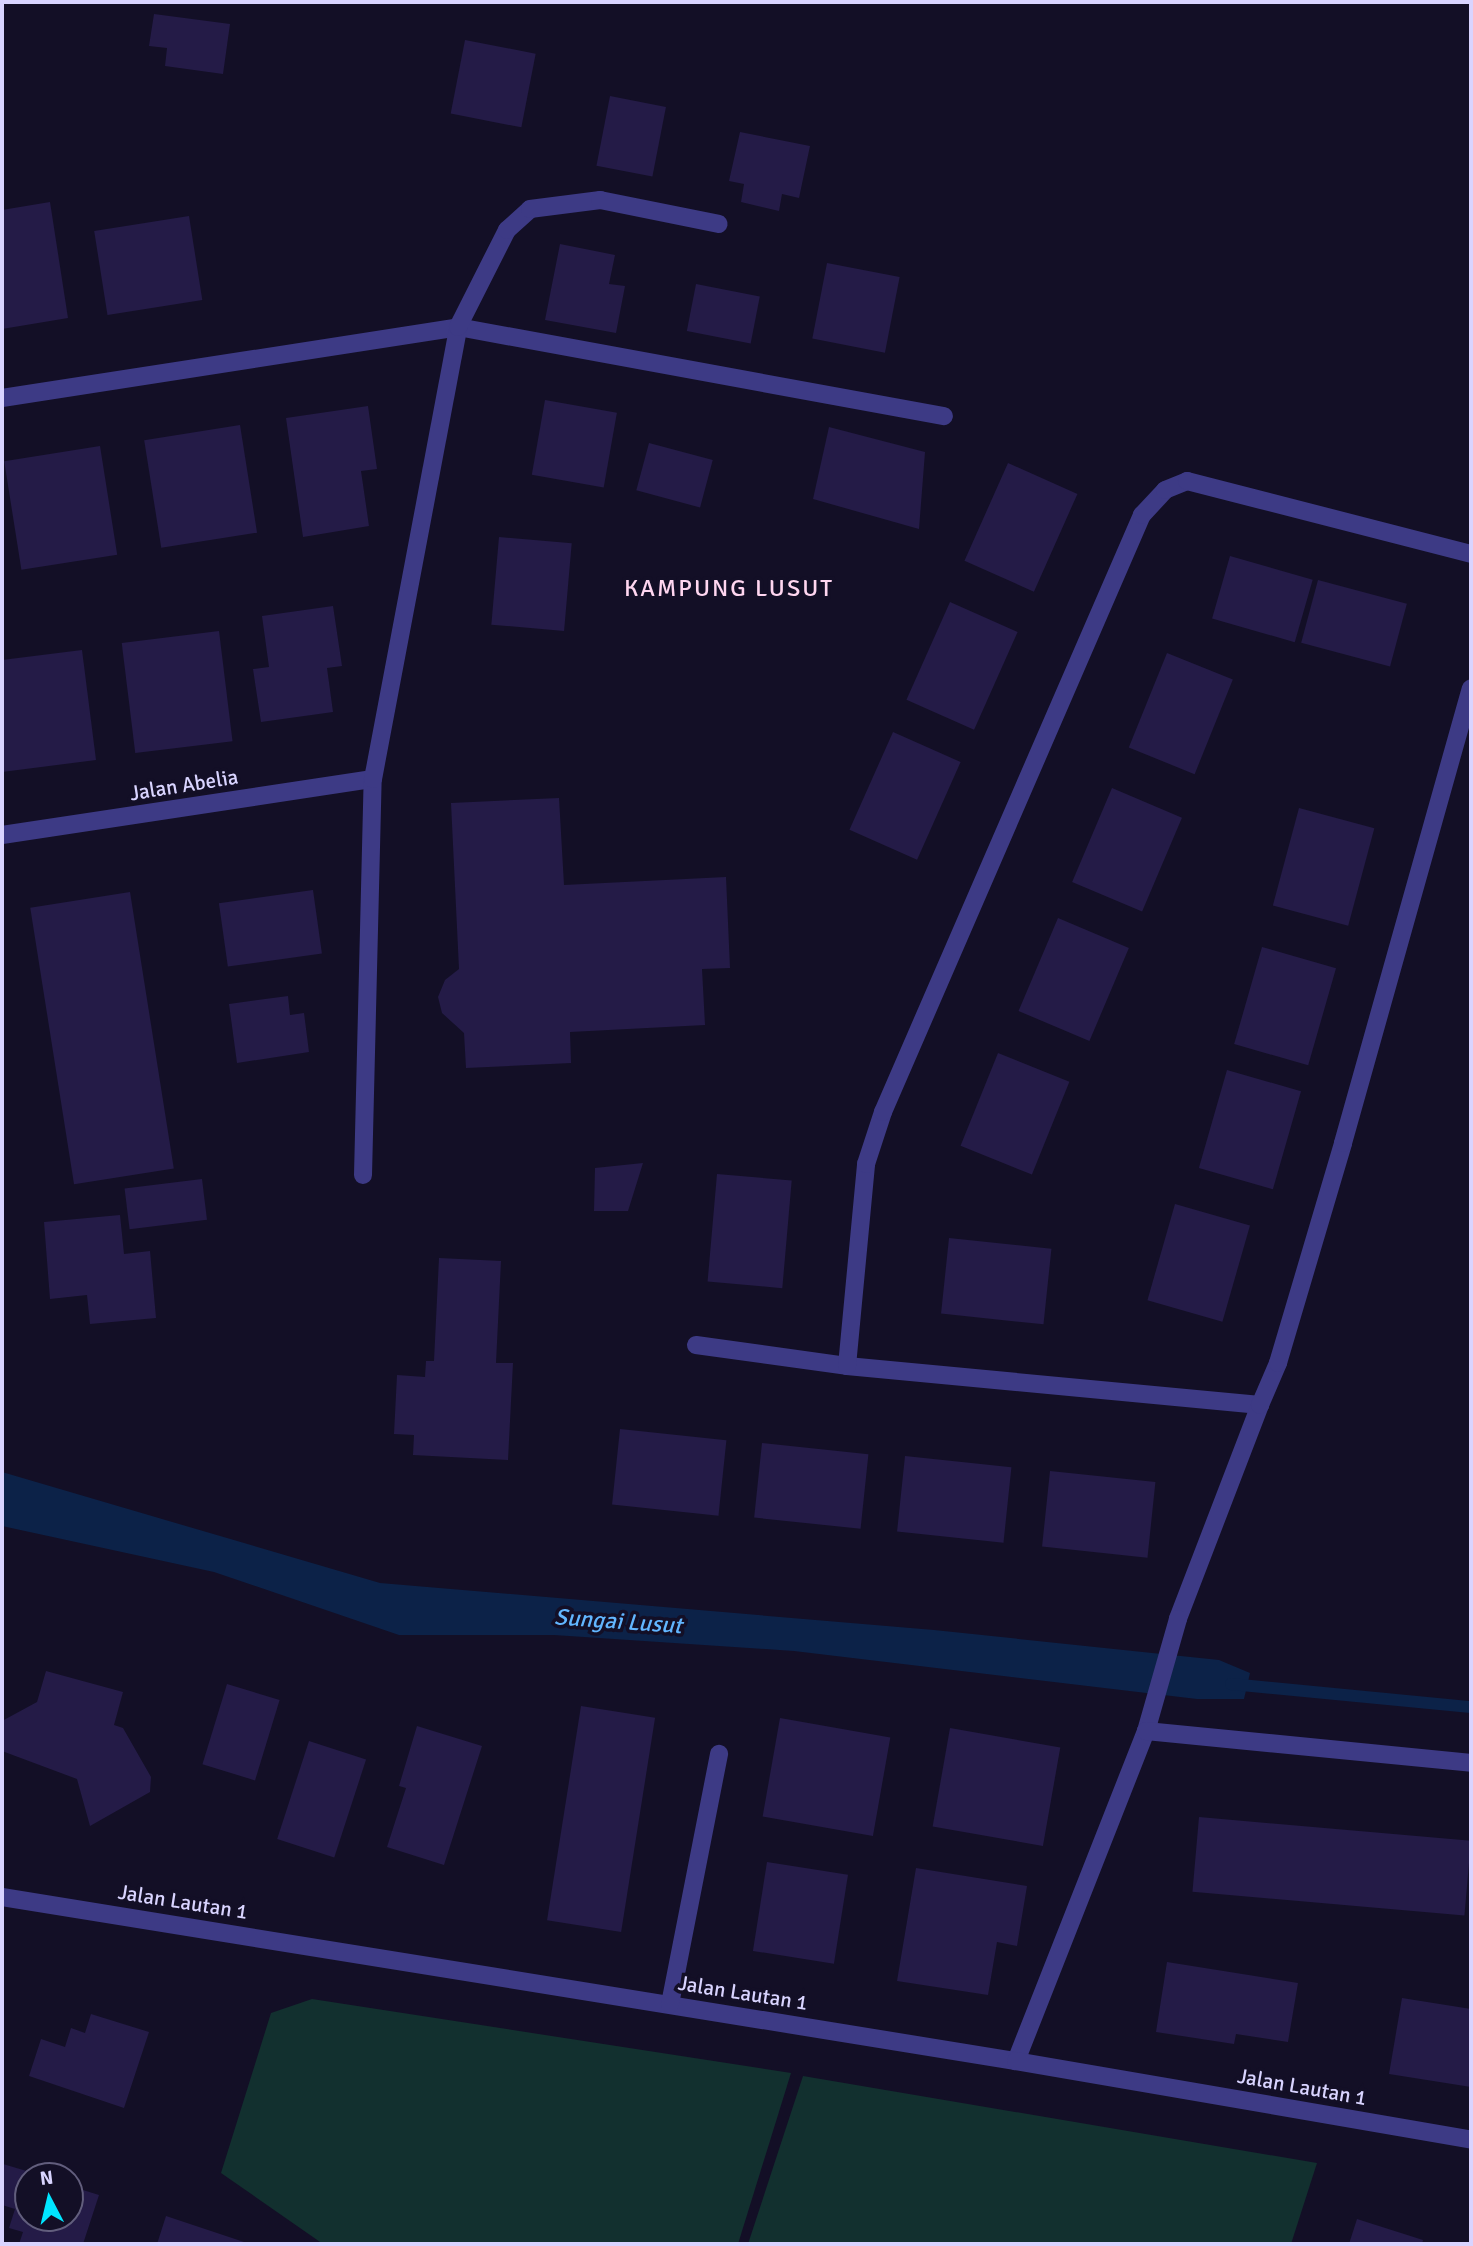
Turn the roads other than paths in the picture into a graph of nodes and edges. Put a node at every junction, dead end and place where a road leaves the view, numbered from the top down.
1 (719, 224) dead end
2 (458, 327) junction
3 (2, 398) edge
4 (943, 416) dead end
5 (1471, 554) edge
6 (1471, 689) edge
7 (373, 779) junction
8 (2, 835) edge
9 (363, 1175) dead end
10 (696, 1345) dead end
11 (847, 1366) junction
12 (1260, 1405) junction
13 (1146, 1731) junction
14 (719, 1754) dead end
15 (1471, 1763) edge
16 (3, 1903) edge
17 (670, 2004) junction
18 (1016, 2061) junction
19 (1471, 2140) edge

1 - 2 street
2 - 3 street
2 - 4 street
2 - 7 street
5 - 11 street
6 - 12 street
7 - 8 street, Jalan Abelia
7 - 9 street
10 - 11 street
11 - 12 street
12 - 13 street
13 - 15 street
13 - 18 street
14 - 17 street
16 - 17 street, Jalan Lautan 1
17 - 18 street, Jalan Lautan 1
18 - 19 street, Jalan Lautan 1

